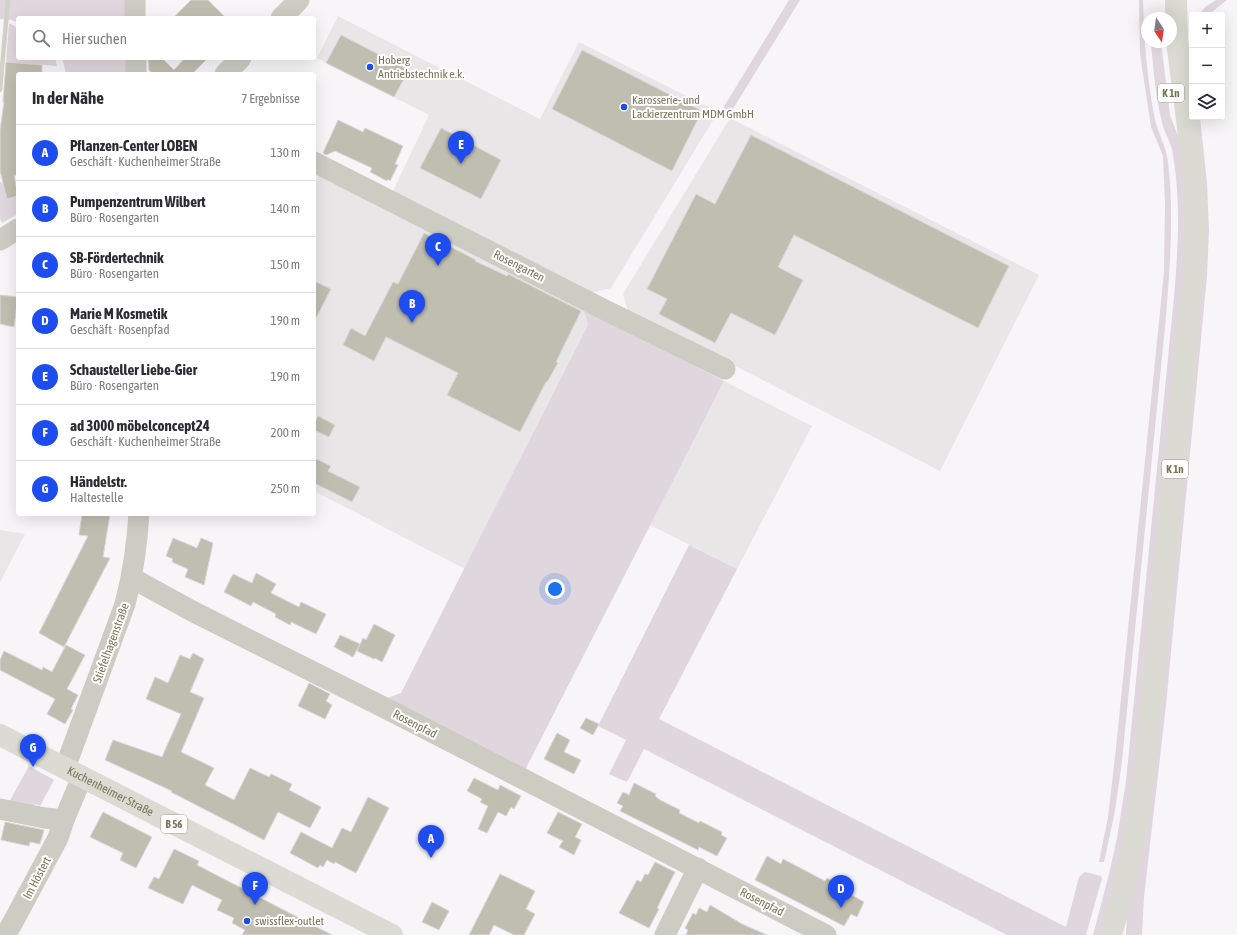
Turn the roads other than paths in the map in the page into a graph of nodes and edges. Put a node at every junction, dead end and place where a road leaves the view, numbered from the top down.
1 (135, 0) edge
2 (299, 0) edge
3 (1164, 0) edge
4 (1176, 0) edge
5 (1164, 12) edge
6 (135, 16) edge
7 (283, 16) edge
8 (1165, 48) edge
9 (136, 60) edge
10 (239, 60) edge
11 (136, 72) edge
12 (227, 72) edge
13 (1190, 139) junction
14 (316, 163) edge
15 (16, 231) edge
16 (0, 240) edge
17 (725, 369) dead end
18 (139, 516) edge
19 (132, 578) junction
20 (0, 735) edge
21 (74, 772) junction
22 (0, 809) edge
23 (64, 820) junction
24 (698, 868) junction
25 (1116, 929) edge
26 (6, 935) edge
27 (392, 935) edge
28 (665, 935) edge
29 (826, 935) edge

1 - 6 street
2 - 7 street
3 - 5 main road
4 - 13 main road, K 1n
8 - 13 main road, K 1n
9 - 11 street
10 - 12 street
13 - 25 main road, K 1n
14 - 17 street, Rosengarten
15 - 16 street
18 - 19 street, Stiefelhagenstraße
19 - 21 street, Stiefelhagenstraße
19 - 24 street, Rosenpfad
20 - 21 main road, Kuchenheimer Straße / B 56
21 - 23 street, Stiefelhagenstraße
21 - 27 main road, Kuchenheimer Straße / B 56
22 - 23 street
23 - 26 street, Im Höstert
24 - 28 street
24 - 29 street, Rosenpfad

